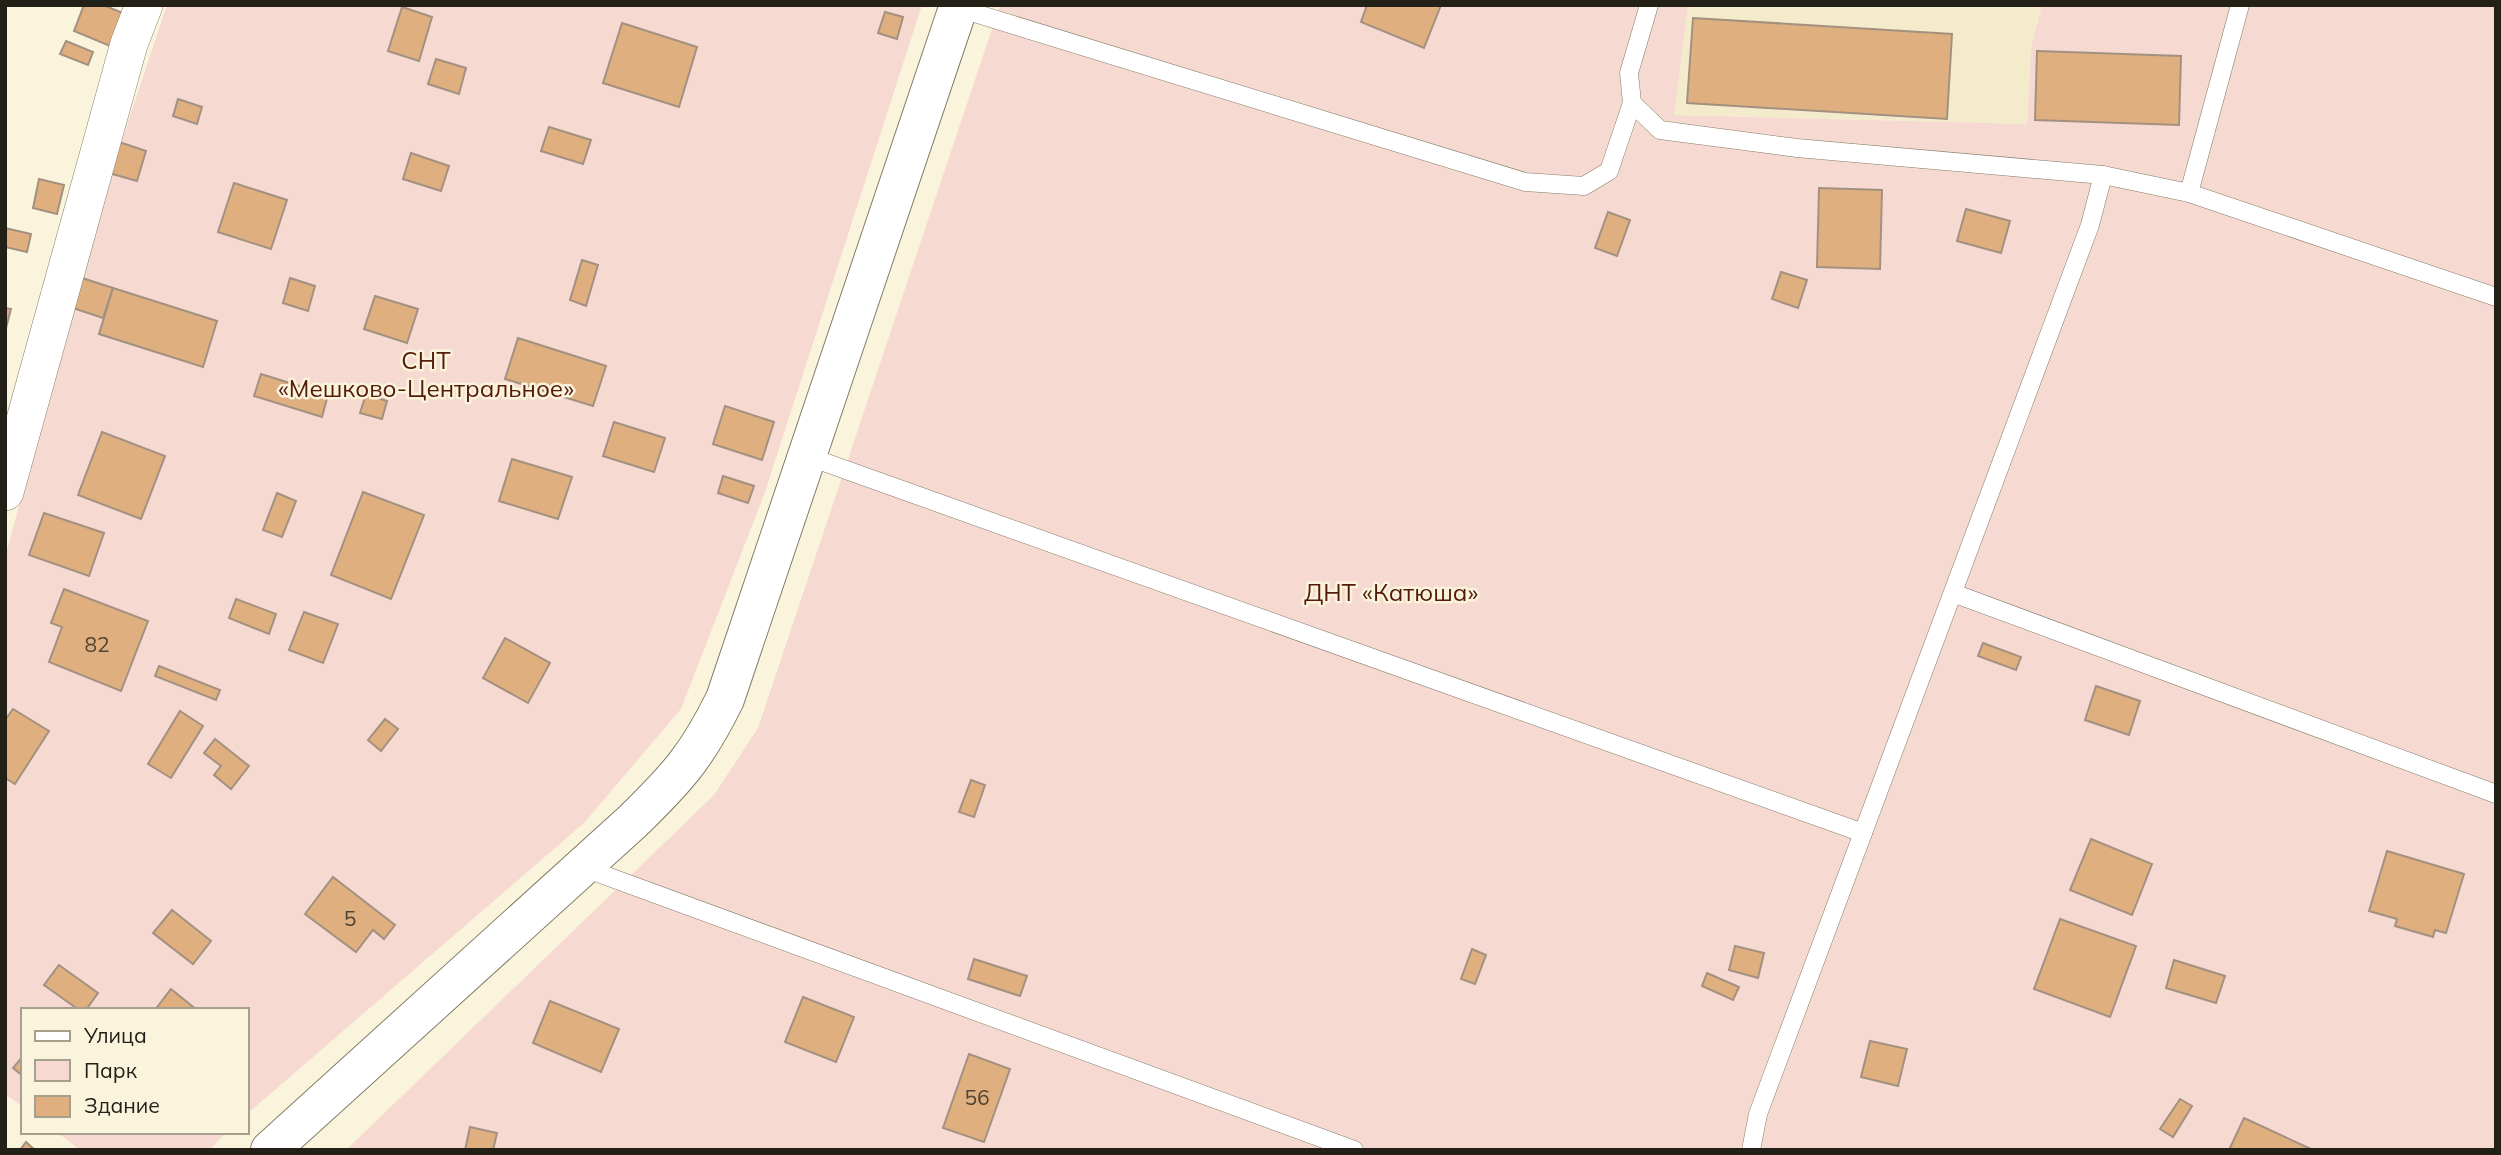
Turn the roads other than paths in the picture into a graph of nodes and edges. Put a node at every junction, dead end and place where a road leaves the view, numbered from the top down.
1 (144, 5) edge
2 (1649, 5) edge
3 (2240, 5) edge
4 (958, 7) edge
5 (1632, 103) junction
6 (2103, 175) junction
7 (2189, 193) junction
8 (2496, 298) edge
9 (807, 456) junction
10 (5, 492) edge
11 (1953, 593) junction
12 (2496, 794) edge
13 (1863, 833) junction
14 (582, 867) junction
15 (270, 1150) edge
16 (1354, 1150) edge
17 (1751, 1150) edge

1 - 10 street
2 - 5 lane
3 - 7 lane
4 - 5 lane
4 - 9 street
5 - 6 lane
6 - 7 lane
6 - 11 lane
7 - 8 lane
9 - 13 lane
9 - 14 street
11 - 12 lane
11 - 13 lane
13 - 17 lane
14 - 15 street
14 - 16 lane

